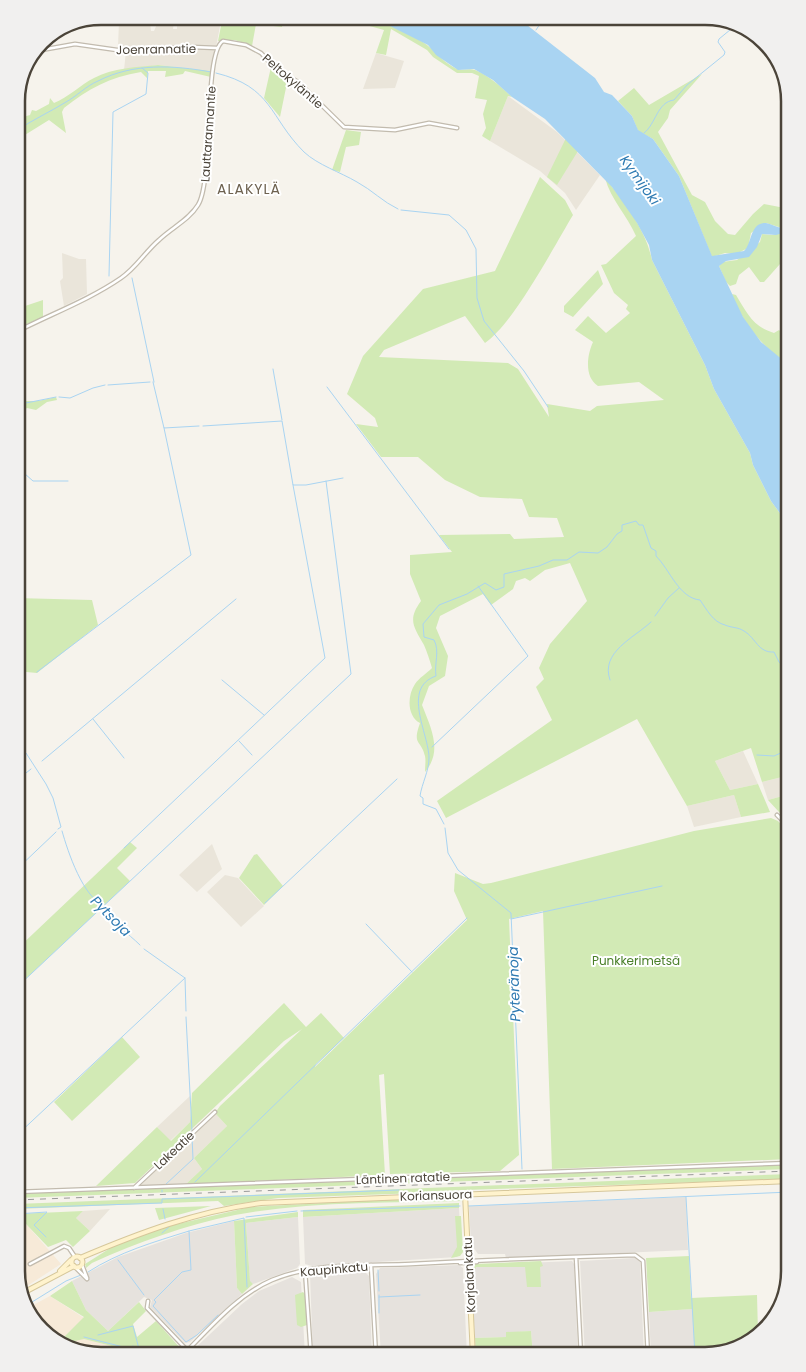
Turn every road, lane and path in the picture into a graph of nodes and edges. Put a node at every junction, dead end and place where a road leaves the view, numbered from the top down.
1 (217, 48) junction
2 (45, 50) edge
3 (457, 128) dead end
4 (25, 327) edge
5 (778, 815) dead end
6 (781, 818) edge
7 (214, 1112) dead end
8 (781, 1163) edge
9 (781, 1181) edge
10 (134, 1188) junction
11 (25, 1192) edge
12 (465, 1194) junction
13 (576, 1257) junction
14 (73, 1259) junction
15 (81, 1262) junction
16 (468, 1262) junction
17 (30, 1264) dead end
18 (372, 1265) junction
19 (74, 1267) junction
20 (305, 1270) junction
21 (58, 1273) junction
22 (27, 1291) edge
23 (148, 1301) dead end
24 (184, 1347) edge
25 (190, 1347) edge
26 (310, 1347) edge
27 (376, 1347) edge
28 (473, 1347) edge
29 (581, 1347) edge
30 (648, 1347) edge

1 - 2 street, Joenrannatie
1 - 3 street, Peltokyläntie
1 - 4 street, Lauttarannantie
5 - 6 street
7 - 10 street, Lakeatie
8 - 10 street, Läntinen ratatie
9 - 12 main road, Koriansuora
10 - 11 street, Läntinen ratatie
12 - 15 main road, Koriansuora
12 - 16 main road, Korjalankatu
13 - 16 street, Kaupinkatu
13 - 29 street
13 - 30 street, Kaupinkatu
14 - 15 main road
14 - 17 street
14 - 19 main road
14 - 21 main road
15 - 19 main road
15 - 19 street
16 - 18 street, Kaupinkatu
16 - 28 main road, Korjalankatu
18 - 20 street, Kaupinkatu
18 - 27 street
19 - 21 main road
20 - 25 street, Kaupinkatu
20 - 26 street
21 - 22 main road
23 - 24 street

